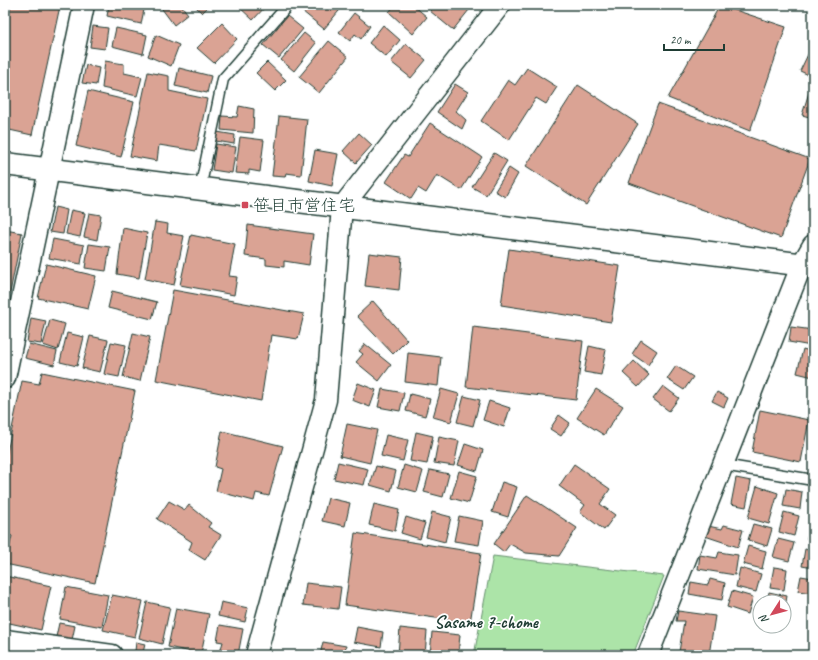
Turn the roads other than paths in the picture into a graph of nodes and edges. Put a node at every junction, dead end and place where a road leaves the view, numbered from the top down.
1 (84, 5) edge
2 (288, 5) edge
3 (500, 5) edge
4 (5, 164) edge
5 (49, 170) junction
6 (200, 189) junction
7 (342, 207) junction
8 (813, 245) edge
9 (808, 265) edge
10 (5, 378) edge
11 (723, 465) junction
12 (813, 480) edge
13 (5, 640) edge
14 (112, 655) edge
15 (256, 655) edge
16 (648, 655) edge

1 - 5 street
2 - 6 lane
3 - 7 street
4 - 5 street
5 - 6 street
5 - 10 street
6 - 7 street
7 - 9 street
7 - 15 street
8 - 9 street
9 - 11 street
11 - 12 lane
11 - 16 street
13 - 14 street

